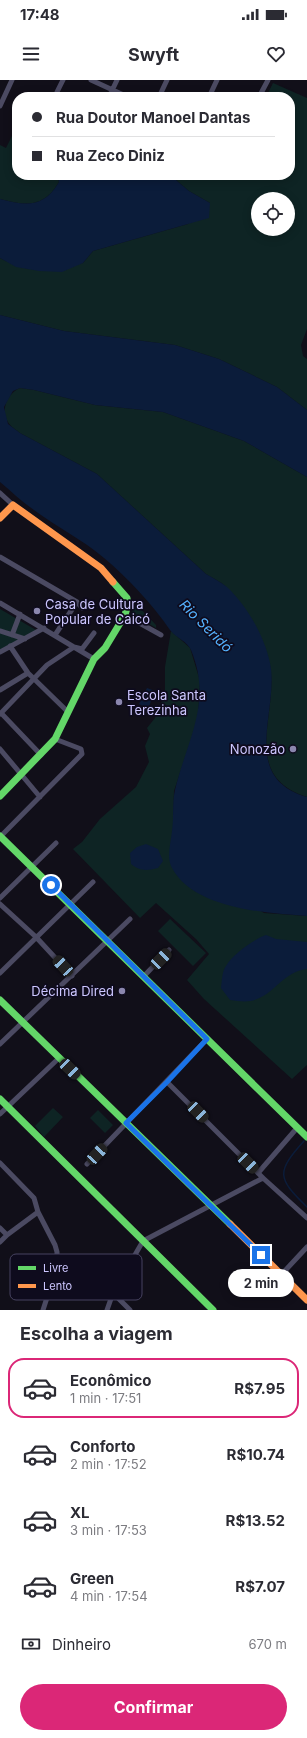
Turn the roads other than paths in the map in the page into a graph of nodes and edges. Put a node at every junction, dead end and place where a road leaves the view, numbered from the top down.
1 (12, 80) edge
2 (63, 80) edge
3 (91, 80) edge
4 (117, 80) edge
5 (167, 80) edge
6 (217, 80) edge
7 (268, 80) edge
8 (112, 90) junction
9 (57, 92) dead end
10 (117, 92) edge
11 (161, 92) edge
12 (211, 92) edge
13 (262, 92) edge
14 (0, 106) edge
15 (0, 493) edge
16 (13, 505) junction
17 (0, 518) edge
18 (0, 557) edge
19 (77, 602) junction
20 (0, 603) edge
21 (82, 608) dead end
22 (20, 614) junction
23 (125, 615) junction
24 (44, 628) junction
25 (0, 631) edge
26 (94, 633) dead end
27 (55, 635) junction
28 (161, 635) dead end
29 (12, 636) junction
30 (25, 639) junction
31 (10, 646) junction
32 (74, 647) junction
33 (0, 652) edge
34 (94, 659) junction
35 (28, 673) junction
36 (34, 679) junction
37 (0, 690) edge
38 (68, 712) junction
39 (1, 714) edge
40 (55, 739) junction
41 (0, 749) edge
42 (41, 755) junction
43 (22, 774) junction
44 (0, 796) edge
45 (40, 797) junction
46 (0, 836) edge
47 (56, 843) dead end
48 (31, 866) junction
49 (93, 882) dead end
50 (0, 898) edge
51 (0, 904) edge
52 (70, 904) junction
53 (130, 919) dead end
54 (36, 936) junction
55 (108, 941) junction
56 (169, 950) dead end
57 (0, 973) edge
58 (72, 976) junction
59 (144, 976) junction
60 (0, 1000) edge
61 (23, 1022) junction
62 (207, 1039) junction
63 (0, 1044) edge
64 (59, 1058) junction
65 (167, 1082) junction
66 (0, 1099) edge
67 (8, 1107) junction
68 (0, 1114) edge
69 (126, 1123) junction
70 (297, 1128) junction
71 (307, 1137) edge
72 (0, 1163) edge
73 (88, 1164) dead end
74 (258, 1173) junction
75 (263, 1178) junction
76 (210, 1205) junction
77 (38, 1212) junction
78 (307, 1218) edge
79 (0, 1228) edge
80 (7, 1234) junction
81 (143, 1240) junction
82 (0, 1242) edge
83 (307, 1247) edge
84 (56, 1254) edge
85 (135, 1254) edge
86 (281, 1275) junction
87 (46, 1300) edge
88 (111, 1300) edge
89 (120, 1300) edge
90 (307, 1300) edge
91 (43, 1310) edge
92 (107, 1310) edge
93 (130, 1310) edge
94 (213, 1310) edge

1 - 14 street
2 - 9 street
3 - 8 street
4 - 8 street
5 - 11 street
6 - 12 street
7 - 13 street
8 - 10 street
15 - 16 street
16 - 17 street
16 - 23 street
18 - 19 street
19 - 21 street
19 - 27 street
20 - 22 street
22 - 24 street
22 - 29 street
23 - 28 street
23 - 34 street
24 - 27 street
24 - 30 street
25 - 29 street
26 - 32 street
27 - 32 street
29 - 30 street
30 - 31 street
31 - 33 street
31 - 35 street
32 - 34 street
32 - 36 street
34 - 38 street
35 - 36 street
35 - 37 street
36 - 38 street
36 - 39 street
38 - 40 street
39 - 42 street
40 - 42 street
40 - 45 street
41 - 43 street
42 - 43 street
43 - 44 street
43 - 45 street
45 - 46 street
46 - 48 street
47 - 48 street
48 - 50 street
48 - 52 street
49 - 52 street
51 - 54 street
52 - 54 street
52 - 55 street
53 - 55 street
54 - 57 street
54 - 58 street
55 - 58 street
55 - 59 street
56 - 59 street
58 - 61 street
59 - 62 street
60 - 61 street
61 - 63 street
61 - 64 street
62 - 65 street
62 - 70 street
64 - 67 street
64 - 69 street
65 - 69 street
65 - 74 street
66 - 67 street
67 - 68 street
67 - 81 street
69 - 73 street
69 - 76 street
70 - 71 street
70 - 74 street
72 - 77 street
74 - 75 street
75 - 76 street
75 - 78 street
76 - 81 street
76 - 86 street
77 - 80 street
77 - 84 street
79 - 80 street
80 - 82 street
81 - 85 street
81 - 94 street
83 - 86 street
86 - 90 street
87 - 91 street
88 - 92 street
89 - 93 street

